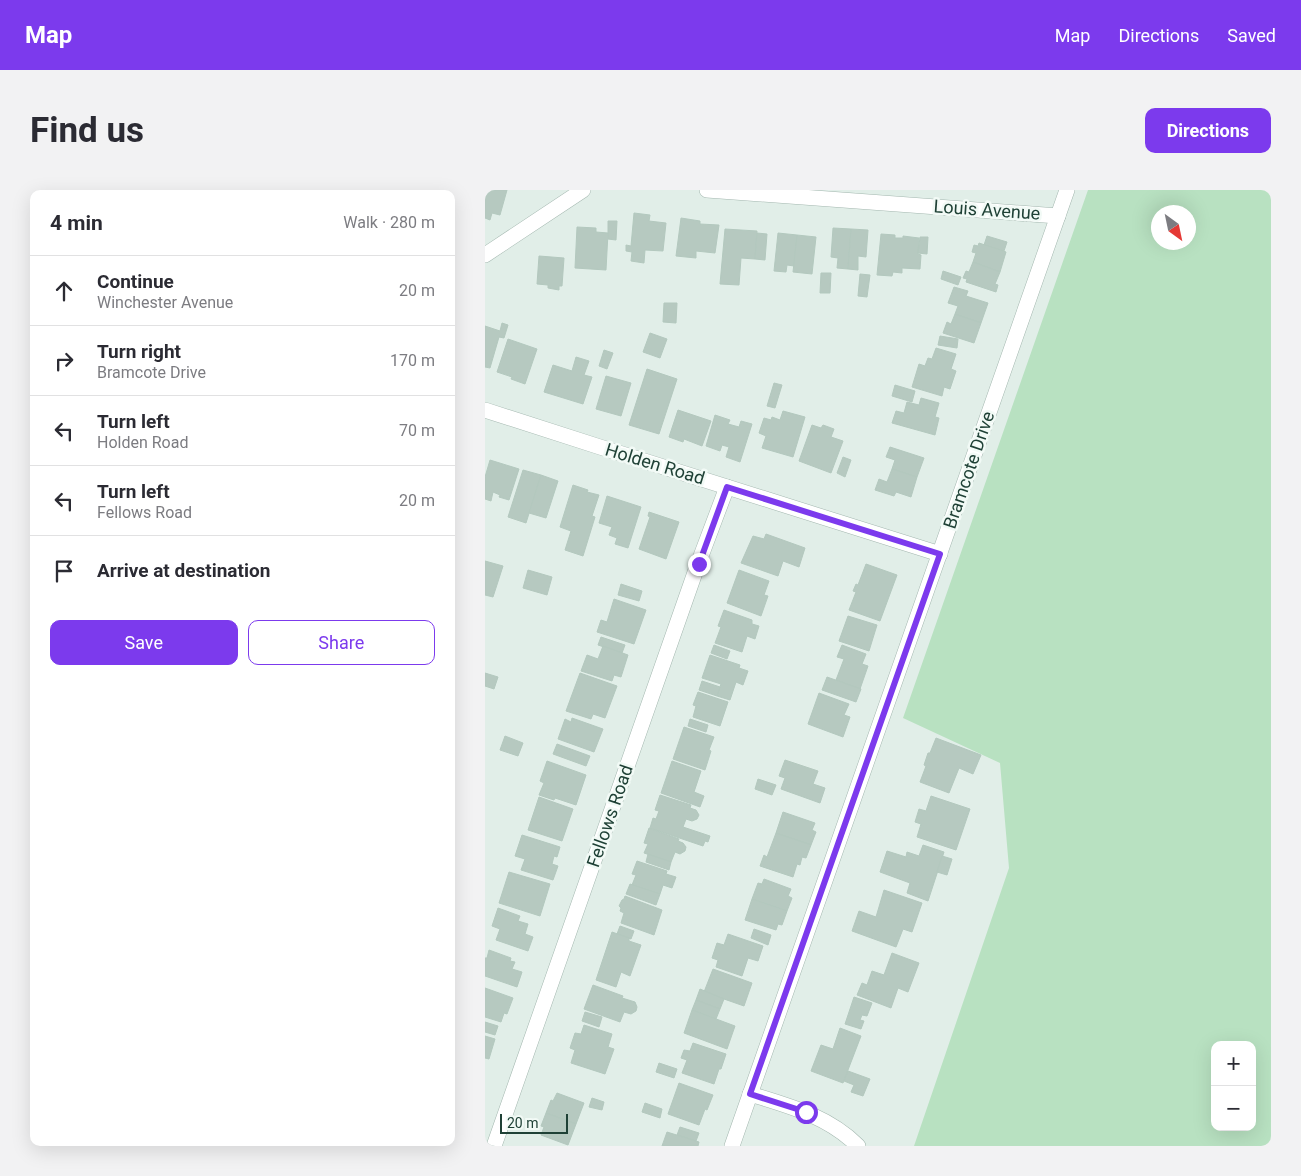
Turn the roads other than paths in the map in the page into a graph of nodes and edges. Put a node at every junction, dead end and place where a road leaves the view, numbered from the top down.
1 (583, 190) edge
2 (707, 190) edge
3 (1067, 190) edge
4 (1058, 216) junction
5 (485, 255) edge
6 (485, 410) edge
7 (727, 487) junction
8 (940, 554) junction
9 (750, 1094) junction
10 (494, 1146) edge
11 (732, 1146) edge
12 (858, 1146) edge

1 - 5 street
2 - 4 street, Louis Avenue
3 - 4 street, Bramcote Drive
4 - 8 street, Bramcote Drive
6 - 7 street, Holden Road
7 - 8 street, Holden Road
7 - 10 street, Fellows Road
8 - 9 street, Bramcote Drive
9 - 11 street, Bramcote Drive
9 - 12 street

